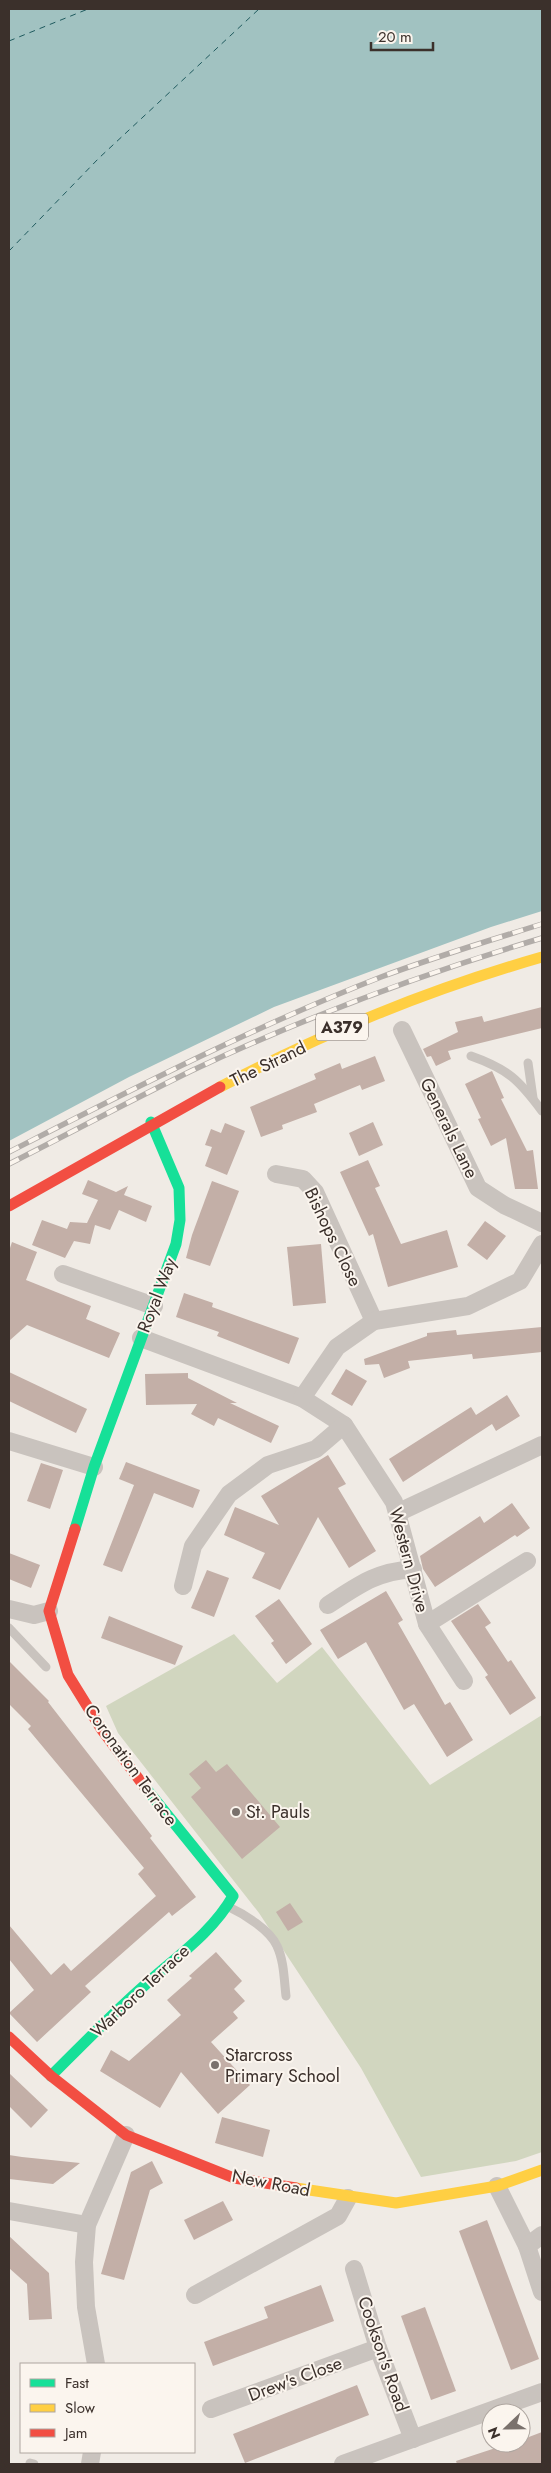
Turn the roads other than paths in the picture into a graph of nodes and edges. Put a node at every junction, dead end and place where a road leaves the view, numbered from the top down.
1 (542, 957) edge
2 (402, 1030) dead end
3 (471, 1056) dead end
4 (528, 1062) dead end
5 (533, 1098) junction
6 (542, 1111) edge
7 (151, 1122) junction
8 (276, 1174) dead end
9 (9, 1206) edge
10 (542, 1222) edge
11 (542, 1244) edge
12 (63, 1274) dead end
13 (154, 1306) junction
14 (374, 1322) junction
15 (141, 1338) junction
16 (302, 1398) junction
17 (344, 1424) junction
18 (9, 1441) edge
19 (542, 1445) edge
20 (94, 1467) junction
21 (397, 1512) junction
22 (527, 1561) dead end
23 (413, 1569) junction
24 (183, 1586) dead end
25 (328, 1605) dead end
26 (9, 1609) edge
27 (49, 1611) junction
28 (427, 1624) junction
29 (9, 1628) edge
30 (46, 1667) dead end
31 (464, 1681) dead end
32 (228, 1907) junction
33 (286, 1996) dead end
34 (9, 2037) edge
35 (51, 2076) junction
36 (126, 2135) junction
37 (542, 2170) edge
38 (498, 2186) junction
39 (348, 2198) junction
40 (9, 2211) edge
41 (87, 2225) junction
42 (542, 2235) edge
43 (527, 2246) junction
44 (354, 2269) dead end
45 (542, 2292) edge
46 (195, 2295) dead end
47 (378, 2348) junction
48 (96, 2363) edge
49 (542, 2392) edge
50 (211, 2409) dead end
51 (413, 2439) junction
52 (343, 2464) edge

1 - 7 street, The Strand / A379
2 - 10 street, Generals Lane
3 - 5 lane
4 - 5 lane
5 - 6 lane
7 - 9 street, The Strand / A379
7 - 13 street, Royal Way
8 - 14 street, Bishops Close
11 - 14 street
12 - 13 street
13 - 15 street, Royal Way
14 - 16 street
15 - 16 street, Western Drive
15 - 20 street, Royal Way
16 - 17 street, Western Drive
17 - 21 street, Western Drive
17 - 24 street
18 - 20 street
19 - 21 street
20 - 27 street, Royal Way
21 - 23 street, Western Drive
22 - 28 street
23 - 25 street
23 - 28 street, Western Drive
26 - 27 street
27 - 32 street, Coronation Terrace
28 - 31 street, Western Drive
29 - 30 lane
32 - 33 lane
32 - 35 street, Warboro Terrace
34 - 35 street, New Road
35 - 36 street, New Road
36 - 39 street, New Road
36 - 41 street
37 - 38 street, New Road
38 - 39 street, New Road
38 - 43 street
39 - 46 street
40 - 41 street
41 - 48 street
42 - 43 street
43 - 45 street
44 - 47 street, Cookson's Road
47 - 50 street, Drew's Close
47 - 51 street, Cookson's Road
49 - 51 street
51 - 52 street

